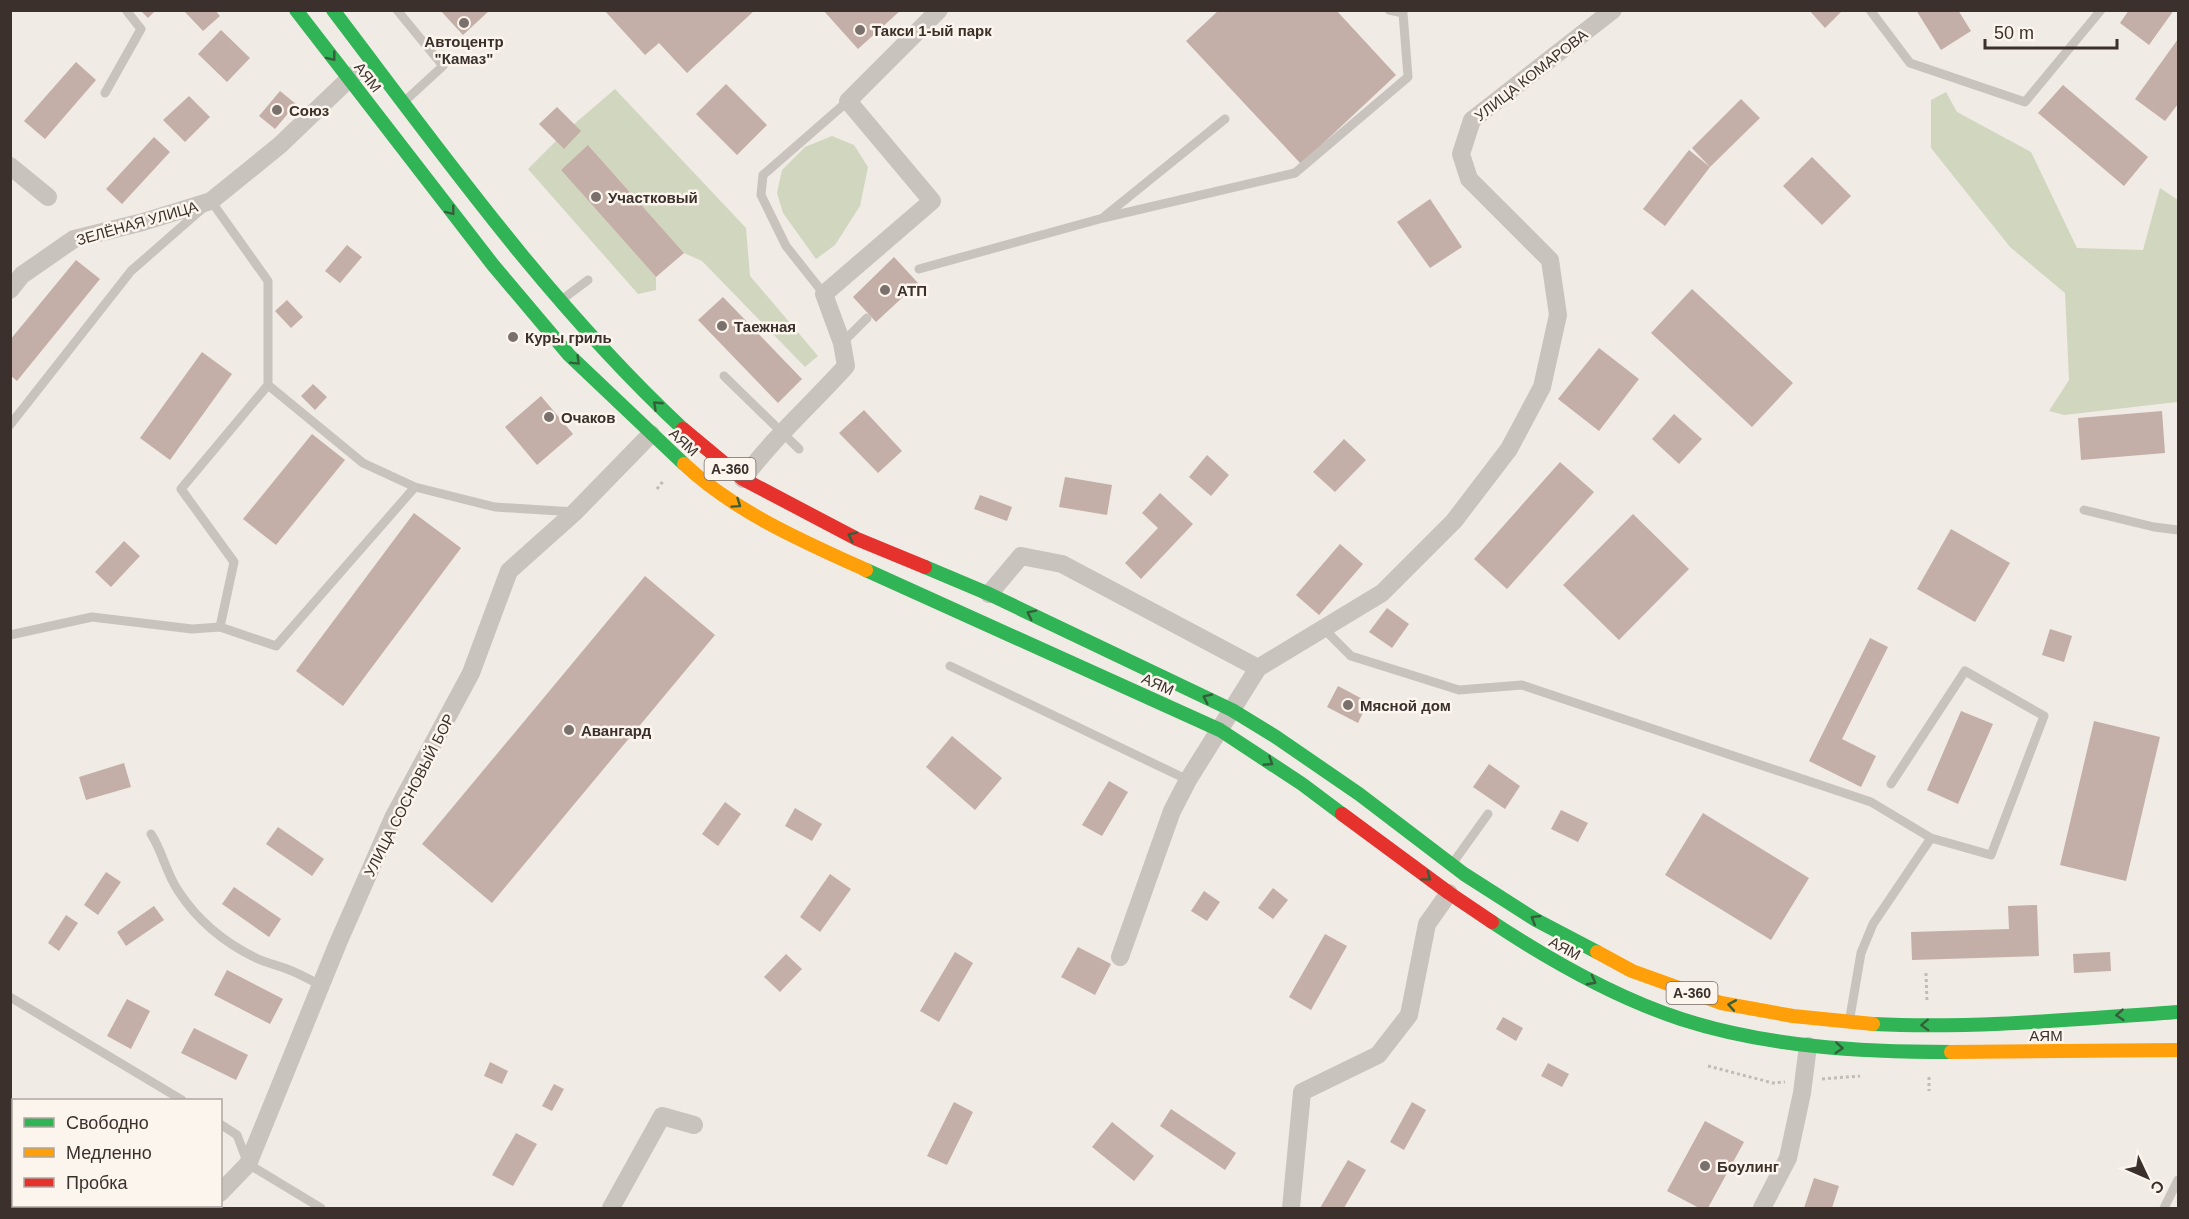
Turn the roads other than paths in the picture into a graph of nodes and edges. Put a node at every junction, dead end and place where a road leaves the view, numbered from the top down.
1 (126, 10) edge
2 (296, 10) edge
3 (333, 10) edge
4 (397, 10) edge
5 (939, 10) edge
6 (1389, 10) edge
7 (1613, 10) edge
8 (1870, 10) edge
9 (2101, 10) edge
10 (370, 59) junction
11 (349, 79) junction
12 (105, 93) dead end
13 (848, 101) junction
14 (403, 102) junction
15 (1225, 119) dead end
16 (10, 166) edge
17 (48, 197) dead end
18 (211, 201) junction
19 (1103, 218) junction
20 (919, 269) dead end
21 (588, 280) dead end
22 (10, 290) edge
23 (824, 294) junction
24 (560, 302) junction
25 (867, 318) dead end
26 (842, 342) junction
27 (724, 376) dead end
28 (268, 385) junction
29 (10, 425) edge
30 (783, 433) junction
31 (651, 434) junction
32 (799, 449) dead end
33 (743, 479) junction
34 (415, 487) junction
35 (2084, 510) dead end
36 (575, 512) junction
37 (2178, 530) edge
38 (989, 594) junction
39 (220, 627) junction
40 (1324, 629) junction
41 (10, 635) edge
42 (950, 666) dead end
43 (1258, 668) junction
44 (1232, 710) junction
45 (1220, 730) junction
46 (1188, 780) junction
47 (1891, 784) dead end
48 (1488, 814) dead end
49 (151, 834) dead end
50 (1930, 838) junction
51 (1452, 864) junction
52 (1449, 893) junction
53 (1120, 957) dead end
54 (320, 985) junction
55 (10, 997) edge
56 (2178, 1012) edge
57 (1850, 1023) junction
58 (1808, 1046) junction
59 (2178, 1050) edge
60 (179, 1099) edge
61 (222, 1125) edge
62 (693, 1125) dead end
63 (248, 1164) junction
64 (2178, 1180) edge
65 (222, 1191) edge
66 (321, 1209) edge
67 (611, 1209) edge
68 (1291, 1209) edge
69 (1762, 1209) edge
70 (2164, 1209) edge

1 - 12 lane
2 -> 11 highway, АЯМ / А-360
3 - 10 highway, АЯМ / А-360
4 - 14 lane
5 - 13 street
6 - 19 lane
7 - 40 street, УЛИЦА КОМАРОВА
8 - 9 lane
10 - 11 street, ЗЕЛЁНАЯ УЛИЦА
10 - 14 highway, АЯМ / А-360
11 - 18 street, ЗЕЛЁНАЯ УЛИЦА
11 -> 31 highway, АЯМ / А-360
13 - 23 lane
13 - 23 street
14 - 24 highway, АЯМ / А-360
15 - 19 lane
16 - 17 street
18 - 22 street, ЗЕЛЁНАЯ УЛИЦА
18 - 28 lane
18 - 29 lane
19 - 20 lane
21 - 24 lane
23 - 26 street
33 -> 24 highway, АЯМ / А-360
25 - 26 lane
26 - 30 street
27 - 30 lane
28 - 34 lane
28 - 39 lane
30 - 32 lane
30 - 33 street
31 - 36 street, УЛИЦА СОСНОВЫЙ БОР
31 -> 45 highway, АЯМ / А-360
38 -> 33 highway, АЯМ / А-360
34 - 36 lane
34 - 39 lane
35 - 37 lane
36 - 54 street, УЛИЦА СОСНОВЫЙ БОР
38 - 43 street
44 -> 38 highway, АЯМ / А-360
39 - 41 lane
40 - 43 street, УЛИЦА КОМАРОВА
40 - 50 lane
42 - 46 lane
43 - 44 street
44 - 45 street
44 - 51 highway, АЯМ / А-360
45 - 46 street
45 -> 52 highway, АЯМ / А-360
46 - 53 street
47 - 50 lane
48 - 51 lane
49 - 54 lane
50 - 57 lane
57 -> 51 highway, АЯМ / А-360
52 -> 58 highway, АЯМ / А-360
52 - 68 street
54 - 63 street, УЛИЦА СОСНОВЫЙ БОР
55 - 60 lane
56 -> 57 highway, АЯМ / А-360
58 -> 59 highway, АЯМ / А-360
58 - 69 street
61 - 63 lane
62 - 67 street
63 - 65 street, УЛИЦА СОСНОВЫЙ БОР
63 - 66 lane
64 - 70 lane

